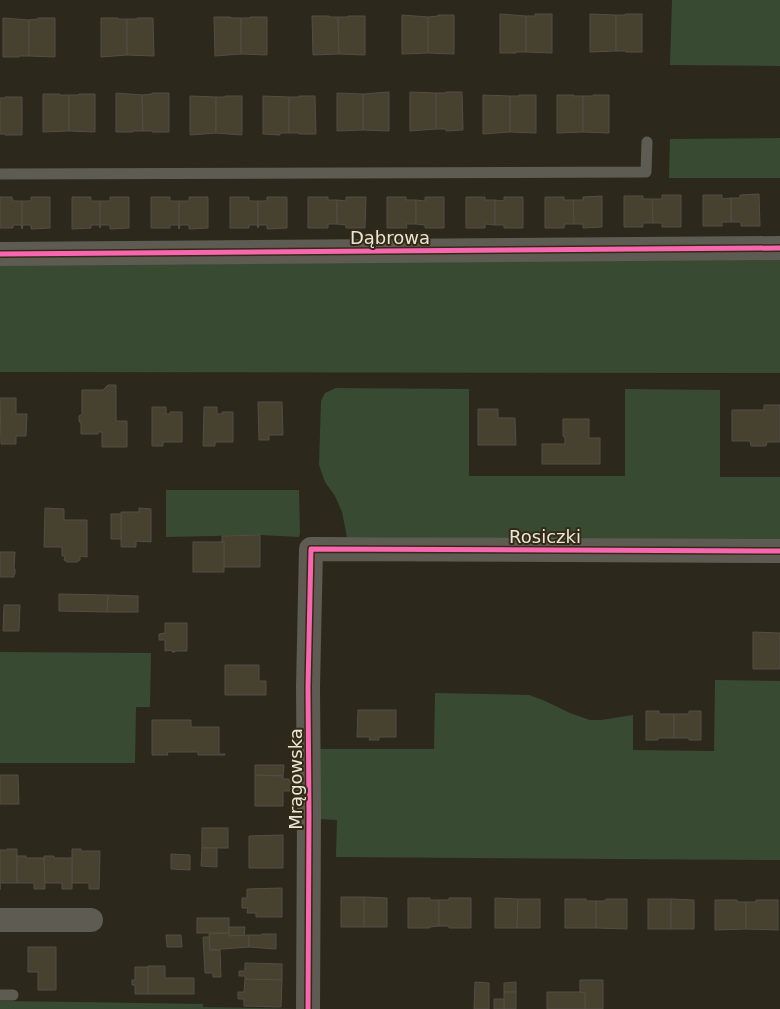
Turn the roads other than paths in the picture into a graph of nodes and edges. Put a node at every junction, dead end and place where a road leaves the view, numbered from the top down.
1 (647, 142) dead end
2 (0, 174) edge
3 (780, 248) edge
4 (0, 254) edge
5 (311, 549) joint
6 (780, 551) edge
7 (0, 920) edge
8 (91, 920) dead end
9 (0, 995) edge
10 (12, 995) dead end
11 (308, 1009) edge

1 - 2 lane
3 - 4 street, Dąbrowa
5 - 6 street, Rosiczki
5 - 11 street, Mrągowska
7 - 8 street
9 - 10 lane

